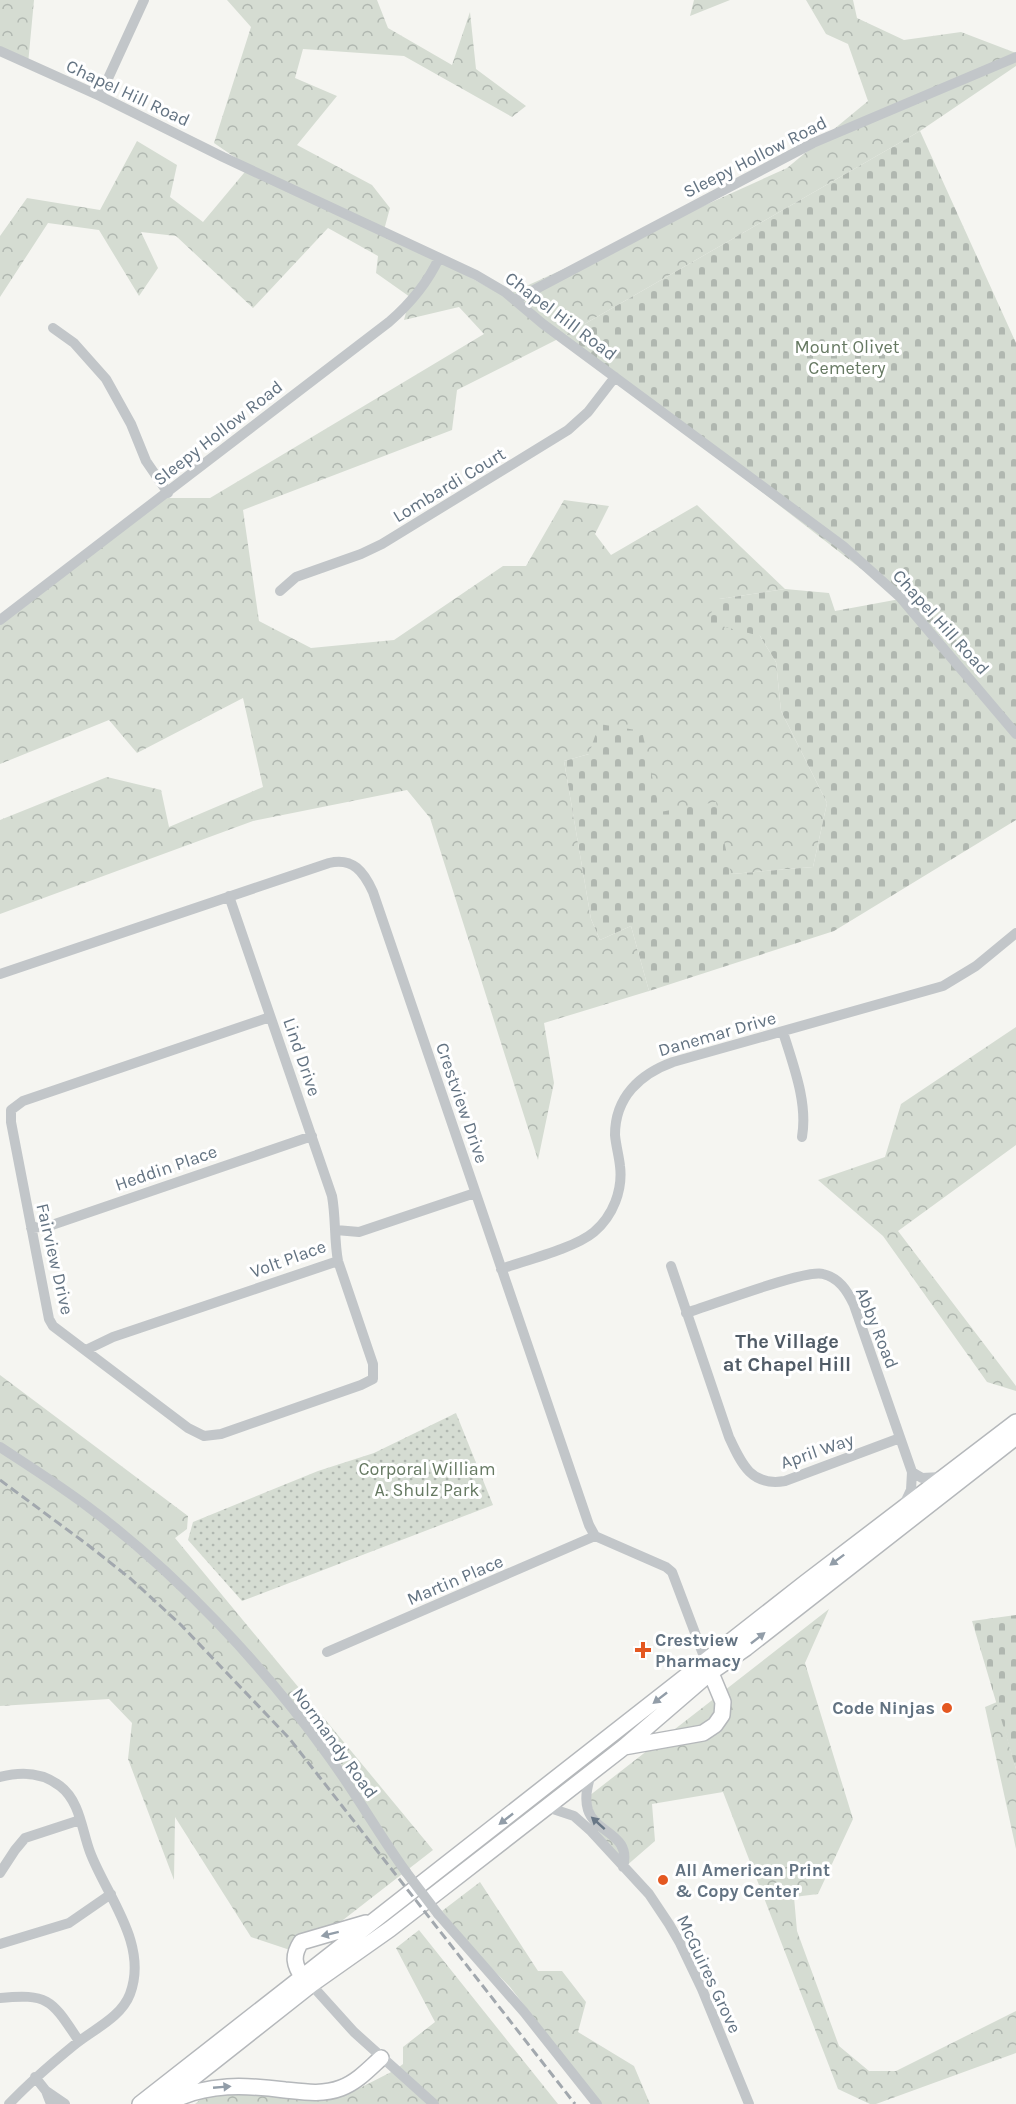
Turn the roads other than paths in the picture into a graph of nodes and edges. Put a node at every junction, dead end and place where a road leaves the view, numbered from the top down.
1 (144, 0) edge
2 (0, 51) edge
3 (1016, 57) edge
4 (100, 96) junction
5 (439, 258) junction
6 (515, 300) junction
7 (53, 328) dead end
8 (615, 377) junction
9 (168, 493) junction
10 (280, 591) dead end
11 (0, 620) edge
12 (1016, 734) edge
13 (229, 896) junction
14 (1016, 933) edge
15 (0, 974) edge
16 (270, 1017) junction
17 (783, 1032) junction
18 (312, 1136) junction
19 (802, 1137) dead end
20 (476, 1193) junction
21 (31, 1228) junction
22 (336, 1230) junction
23 (338, 1261) junction
24 (671, 1266) dead end
25 (501, 1269) junction
26 (686, 1313) junction
27 (86, 1350) junction
28 (1016, 1422) edge
29 (1016, 1437) edge
30 (900, 1438) junction
31 (0, 1447) edge
32 (912, 1472) junction
33 (946, 1477) junction
34 (902, 1510) junction
35 (595, 1536) junction
36 (327, 1652) dead end
37 (708, 1667) junction
38 (624, 1747) junction
39 (591, 1773) junction
40 (0, 1778) edge
41 (547, 1807) junction
42 (80, 1820) junction
43 (623, 1867) junction
44 (0, 1873) edge
45 (111, 1894) junction
46 (385, 1914) junction
47 (0, 1944) edge
48 (308, 1981) junction
49 (0, 1998) edge
50 (79, 2041) junction
51 (381, 2058) junction
52 (35, 2077) junction
53 (46, 2091) junction
54 (157, 2098) edge
55 (9, 2104) edge
56 (51, 2104) edge
57 (65, 2104) edge
58 (134, 2104) edge
59 (140, 2104) edge
60 (167, 2104) edge
61 (434, 2104) edge
62 (597, 2104) edge
63 (749, 2104) edge

1 - 4 street
2 - 4 street, Chapel Hill Road
3 - 6 street, Sleepy Hollow Road
4 - 5 street, Chapel Hill Road
5 - 6 street, Chapel Hill Road
5 - 9 street, Sleepy Hollow Road
6 - 8 street, Chapel Hill Road
7 - 9 street
8 - 10 street, Lombardi Court
8 - 12 street, Chapel Hill Road
9 - 11 street, Sleepy Hollow Road
13 - 15 street, Crestview Drive
13 - 16 street, Lind Drive
13 - 20 street, Crestview Drive
14 - 17 street, Danemar Drive
16 - 18 street, Lind Drive
16 - 21 street, Fairview Drive
17 - 19 street
17 - 25 street, Danemar Drive
18 - 21 street, Heddin Place
18 - 22 street, Lind Drive
20 - 22 street, Volt Place
20 - 25 street, Crestview Drive
21 - 27 street, Fairview Drive
22 - 23 street, Volt Place
23 - 27 street, Volt Place
23 - 27 street, Fairview Drive
24 - 26 street, April Way
25 - 35 street, Crestview Drive
26 - 30 street, Abby Road
26 - 30 street, April Way
28 - 33 highway
37 -> 29 highway
30 - 32 street, Abby Road
31 - 62 street, Normandy Road, bridge
32 - 33 street
32 - 34 street
33 - 34 highway
34 -> 37 highway
35 - 36 street, Martin Place
35 - 37 street
37 - 38 highway
37 - 38 highway
37 -> 46 highway
38 - 39 highway
39 - 41 highway
43 -> 39 street
40 - 42 street
41 - 43 street, McGuires Grove
41 - 48 highway
42 - 44 street
42 - 45 street
43 - 63 street, McGuires Grove
45 - 47 street
45 - 50 street
46 - 48 highway
46 -> 48 highway
48 - 51 street
48 - 54 highway
49 - 50 street
50 - 52 street
60 -> 51 highway
51 - 61 street
52 - 53 street
52 - 55 street
53 - 56 street
53 - 57 street
54 - 58 street
54 - 59 highway

